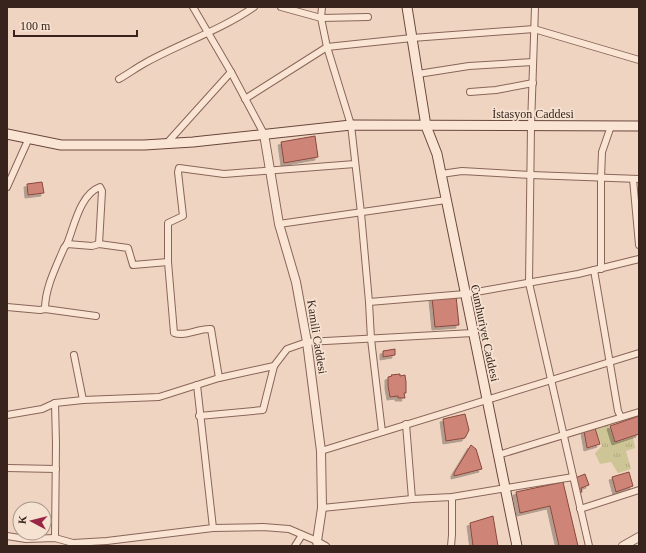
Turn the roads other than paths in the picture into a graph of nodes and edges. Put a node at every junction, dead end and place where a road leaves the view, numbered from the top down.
1 (193, 7) edge
2 (254, 7) edge
3 (281, 7) edge
4 (322, 7) edge
5 (408, 7) edge
6 (535, 7) edge
7 (368, 17) dead end
8 (321, 18) junction
9 (534, 30) junction
10 (208, 33) junction
11 (412, 38) junction
12 (327, 47) junction
13 (639, 60) edge
14 (533, 62) junction
15 (231, 72) junction
16 (418, 74) junction
17 (119, 79) dead end
18 (533, 83) junction
19 (470, 92) dead end
20 (245, 99) junction
21 (350, 126) junction
22 (426, 126) junction
23 (531, 126) junction
24 (611, 126) junction
25 (639, 126) edge
26 (7, 134) edge
27 (264, 134) junction
28 (29, 138) junction
29 (167, 143) junction
30 (355, 164) junction
31 (270, 170) junction
32 (441, 174) junction
33 (531, 175) junction
34 (601, 178) junction
35 (636, 179) edge
36 (7, 187) edge
37 (446, 200) junction
38 (361, 213) junction
39 (279, 224) junction
40 (67, 244) junction
41 (100, 244) junction
42 (639, 245) edge
43 (639, 259) edge
44 (168, 262) junction
45 (597, 269) junction
46 (529, 283) junction
47 (465, 294) junction
48 (369, 302) junction
49 (7, 307) edge
50 (45, 309) junction
51 (96, 316) dead end
52 (473, 333) junction
53 (371, 339) junction
54 (307, 342) junction
55 (639, 352) edge
56 (74, 355) dead end
57 (610, 361) junction
58 (274, 366) junction
59 (219, 378) junction
60 (551, 379) junction
61 (197, 385) junction
62 (486, 399) junction
63 (83, 400) junction
64 (56, 404) junction
65 (639, 412) edge
66 (7, 415) edge
67 (200, 416) junction
68 (621, 417) junction
69 (406, 424) junction
70 (382, 432) junction
71 (564, 436) junction
72 (322, 451) junction
73 (498, 456) junction
74 (7, 468) edge
75 (56, 469) junction
76 (573, 477) junction
77 (504, 488) junction
78 (639, 490) edge
79 (452, 497) junction
80 (412, 499) junction
81 (322, 508) junction
82 (580, 509) junction
83 (213, 528) junction
84 (302, 535) junction
85 (7, 536) edge
86 (639, 537) edge
87 (55, 538) junction
88 (26, 543) edge
89 (318, 544) edge
90 (295, 546) edge
91 (326, 546) edge
92 (451, 546) edge
93 (517, 546) edge
94 (589, 546) edge
95 (622, 546) edge

1 - 10 street
2 - 10 street
3 - 8 street
4 - 8 street
5 - 11 main road, Cumhuriyet Caddesi
6 - 9 street
7 - 8 street
8 - 12 street
9 - 11 street
9 - 13 street
9 - 14 street
10 - 15 street
10 - 17 street
11 - 12 street
11 - 16 main road, Cumhuriyet Caddesi
12 - 20 street
12 - 21 street
14 - 16 street
14 - 18 street
15 - 20 street
15 - 29 street
16 - 22 main road, Cumhuriyet Caddesi
18 - 19 street
18 - 23 street
20 - 27 street
21 - 22 main road, İstasyon Caddesi
21 - 27 main road, İstasyon Caddesi
21 - 30 street
22 - 23 main road, İstasyon Caddesi
22 - 32 main road, Cumhuriyet Caddesi
23 - 24 main road, İstasyon Caddesi
23 - 33 street
24 - 25 main road, İstasyon Caddesi
24 - 34 street
26 - 28 main road, İstasyon Caddesi
27 - 29 main road, İstasyon Caddesi
27 - 31 street, Kamili Caddesi
28 - 29 main road, İstasyon Caddesi
28 - 36 street
30 - 31 street
30 - 38 street
31 - 39 street, Kamili Caddesi
31 - 44 street
32 - 33 street
32 - 37 main road, Cumhuriyet Caddesi
33 - 34 street
33 - 46 street
34 - 35 street
34 - 45 street
35 - 42 street
37 - 38 street
37 - 47 main road, Cumhuriyet Caddesi
38 - 39 street
38 - 48 street
39 - 54 street, Kamili Caddesi
40 - 41 street
40 - 41 street
40 - 50 street
41 - 44 street
43 - 45 street
44 - 59 street
45 - 46 street
45 - 57 street
46 - 47 street
46 - 60 street
47 - 48 street
47 - 52 main road, Cumhuriyet Caddesi
48 - 53 street
49 - 50 street
50 - 51 street
52 - 53 street
52 - 62 main road, Cumhuriyet Caddesi
53 - 54 street
53 - 70 street
54 - 58 street
54 - 72 street, Kamili Caddesi
55 - 57 street
56 - 63 street
57 - 60 street
57 - 68 street
58 - 59 street
58 - 67 street
59 - 61 street
60 - 62 street
60 - 71 street
61 - 63 street
61 - 67 street
62 - 69 street
62 - 73 main road, Cumhuriyet Caddesi
63 - 64 street
64 - 66 street
64 - 75 street
65 - 68 street
67 - 83 street
68 - 71 street
69 - 70 street
69 - 80 street
70 - 72 street
71 - 73 street
71 - 76 street
72 - 81 street, Kamili Caddesi
73 - 77 main road, Cumhuriyet Caddesi
74 - 75 street
75 - 87 street
76 - 77 street
76 - 82 street
77 - 79 street
77 - 93 main road, Cumhuriyet Caddesi
78 - 82 street
79 - 80 street
79 - 92 street
80 - 81 street
81 - 89 street, Kamili Caddesi
82 - 94 street
83 - 84 street
83 - 87 street
84 - 89 street
84 - 90 street
85 - 88 street
86 - 95 street
87 - 88 street
89 - 91 street

